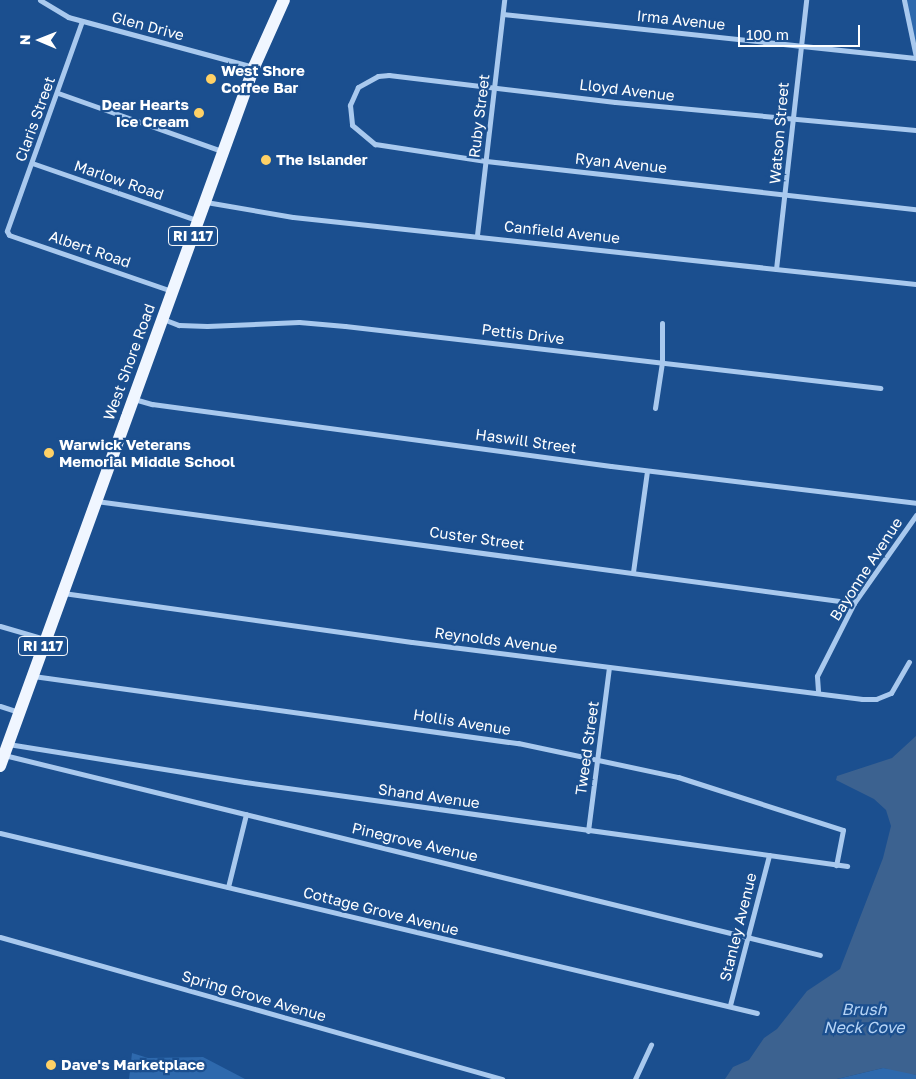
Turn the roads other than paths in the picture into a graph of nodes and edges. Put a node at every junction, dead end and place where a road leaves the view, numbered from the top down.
1 (40, 0) edge
2 (284, 0) edge
3 (504, 0) edge
4 (806, 0) edge
5 (904, 0) edge
6 (503, 14) junction
7 (82, 21) junction
8 (800, 46) junction
9 (916, 57) edge
10 (254, 67) junction
11 (495, 86) junction
12 (58, 93) junction
13 (350, 105) joint
14 (792, 121) junction
15 (916, 130) edge
16 (224, 151) junction
17 (486, 161) junction
18 (32, 163) junction
19 (786, 195) junction
20 (205, 202) junction
21 (916, 209) edge
22 (199, 220) junction
23 (9, 224) joint
24 (477, 235) junction
25 (776, 269) junction
26 (916, 284) edge
27 (173, 291) junction
28 (163, 319) junction
29 (662, 324) dead end
30 (662, 362) junction
31 (880, 388) dead end
32 (133, 399) junction
33 (656, 408) dead end
34 (647, 471) junction
35 (96, 501) junction
36 (916, 503) edge
37 (916, 515) edge
38 (633, 572) junction
39 (62, 593) junction
40 (854, 603) junction
41 (0, 626) edge
42 (46, 639) junction
43 (909, 662) dead end
44 (609, 667) junction
45 (32, 676) junction
46 (818, 691) junction
47 (0, 706) edge
48 (19, 712) junction
49 (4, 755) edge
50 (597, 760) junction
51 (246, 814) junction
52 (588, 831) junction
53 (0, 833) edge
54 (768, 855) junction
55 (836, 865) junction
56 (847, 866) dead end
57 (228, 887) junction
58 (0, 937) edge
59 (748, 939) junction
60 (820, 955) dead end
61 (730, 1005) junction
62 (757, 1013) dead end
63 (651, 1044) dead end
64 (502, 1079) edge
65 (635, 1079) edge

1 - 7 street, Glen Drive
2 - 10 main road, West Shore Road / RI 117
3 - 6 street, Ruby Street
4 - 8 street, Watson Street
5 - 9 street
6 - 8 street, Irma Avenue
6 - 11 street, Ruby Street
7 - 10 street, Glen Drive
7 - 12 street, Claris Street
8 - 9 street, Irma Avenue
8 - 14 street, Watson Street
10 - 16 main road, West Shore Road / RI 117
11 - 13 street, Lloyd Avenue
11 - 14 street, Lloyd Avenue
11 - 17 street, Ruby Street
12 - 16 street
12 - 18 street, Claris Street
13 - 17 street, Ryan Avenue
14 - 15 street, Lloyd Avenue
14 - 19 street, Watson Street
16 - 20 main road, West Shore Road / RI 117
17 - 19 street, Ryan Avenue
17 - 24 street, Ruby Street
18 - 22 street, Marlow Road
18 - 23 street, Claris Street
19 - 21 street, Ryan Avenue
19 - 25 street, Watson Street
20 - 22 main road, West Shore Road / RI 117
20 - 24 street, Canfield Avenue
22 - 27 main road, West Shore Road / RI 117
23 - 27 street, Albert Road
24 - 25 street, Canfield Avenue
25 - 26 street, Canfield Avenue
27 - 28 main road, West Shore Road / RI 117
28 - 30 street, Pettis Drive
28 - 32 main road, West Shore Road / RI 117
29 - 30 street
30 - 31 street, Pettis Drive
30 - 33 street
32 - 34 street, Haswill Street
32 - 35 main road, West Shore Road / RI 117
34 - 36 street, Haswill Street
34 - 38 street
35 - 38 street, Custer Street
35 - 39 main road, West Shore Road / RI 117
37 - 40 street, Bayonne Avenue
38 - 40 street, Custer Street
39 - 42 main road, West Shore Road / RI 117
39 - 44 street, Reynolds Avenue
40 - 46 street, Bayonne Avenue
41 - 42 street
42 - 45 main road, West Shore Road / RI 117
43 - 46 street, Reynolds Avenue
44 - 46 street, Reynolds Avenue
44 - 50 street, Tweed Street
45 - 48 main road, West Shore Road / RI 117
45 - 50 street, Hollis Avenue
47 - 48 street
48 - 49 main road, West Shore Road / RI 117
49 - 51 street, Pinegrove Avenue
49 - 52 street, Shand Avenue
50 - 52 street, Tweed Street
50 - 55 street, Hollis Avenue
51 - 57 street
51 - 59 street, Pinegrove Avenue
52 - 54 street, Shand Avenue
53 - 57 street, Cottage Grove Avenue
54 - 55 street, Shand Avenue
54 - 59 street, Stanley Avenue
55 - 56 street, Shand Avenue
57 - 61 street, Cottage Grove Avenue
58 - 64 street, Spring Grove Avenue
59 - 60 street, Pinegrove Avenue
59 - 61 street, Stanley Avenue
61 - 62 street, Cottage Grove Avenue
63 - 65 street

